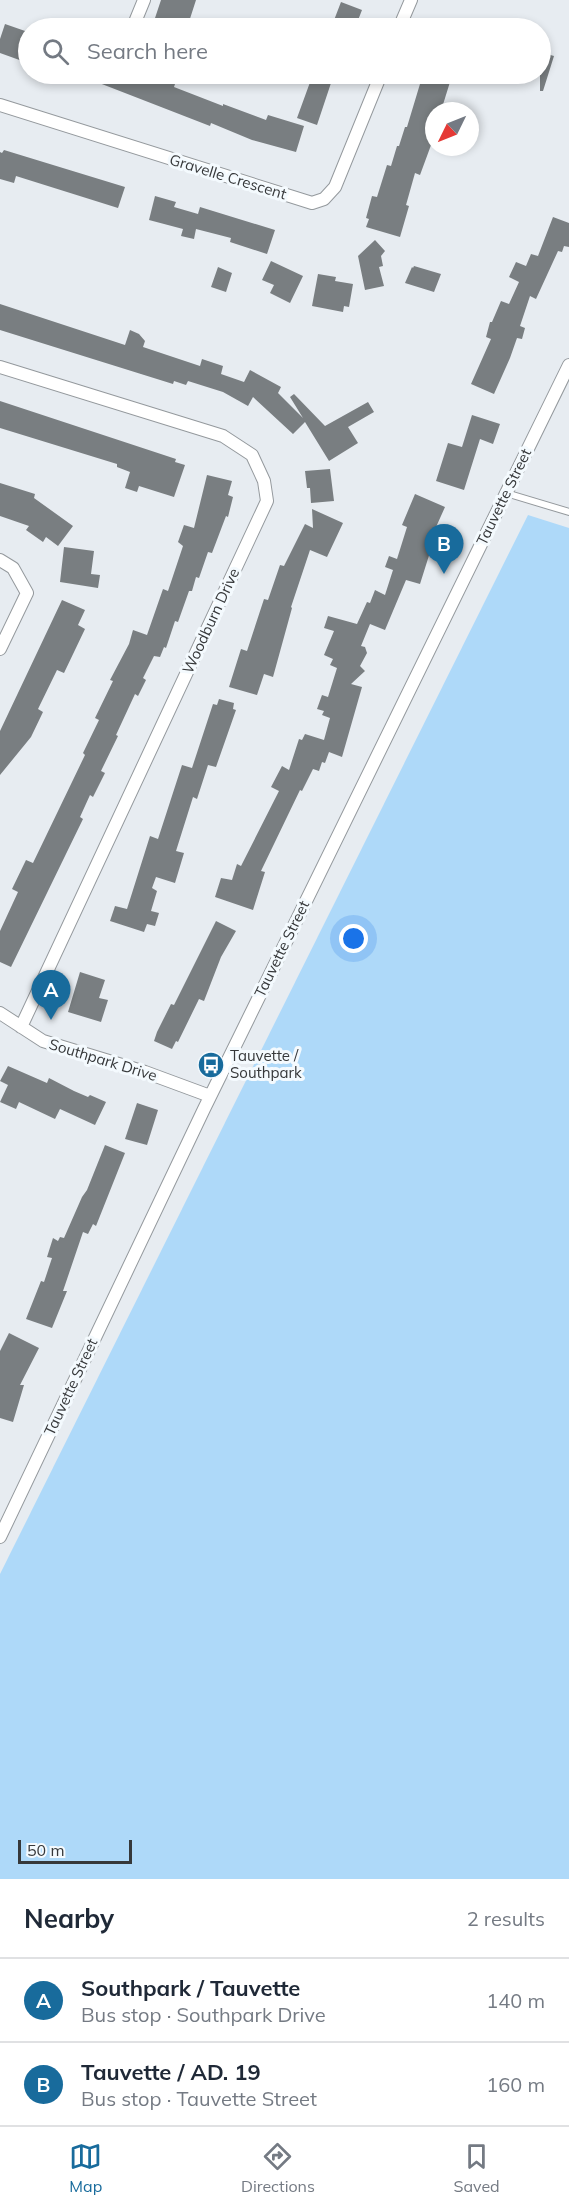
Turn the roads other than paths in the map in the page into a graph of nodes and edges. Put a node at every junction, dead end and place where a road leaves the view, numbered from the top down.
1 (144, 0) edge
2 (411, 0) edge
3 (137, 18) edge
4 (403, 18) edge
5 (377, 84) edge
6 (0, 105) edge
7 (569, 365) edge
8 (0, 367) edge
9 (506, 493) junction
10 (569, 512) edge
11 (0, 560) edge
12 (0, 649) edge
13 (0, 1013) edge
14 (21, 1027) junction
15 (210, 1096) junction
16 (0, 1537) edge

1 - 3 street
2 - 4 street
5 - 6 street, Gravelle Crescent
7 - 9 street, Tauvette Street
8 - 14 street, Woodburn Drive
9 - 10 lane
9 - 15 street, Tauvette Street
11 - 12 street
13 - 14 street, Southpark Drive
14 - 15 street, Southpark Drive
15 - 16 street, Tauvette Street

